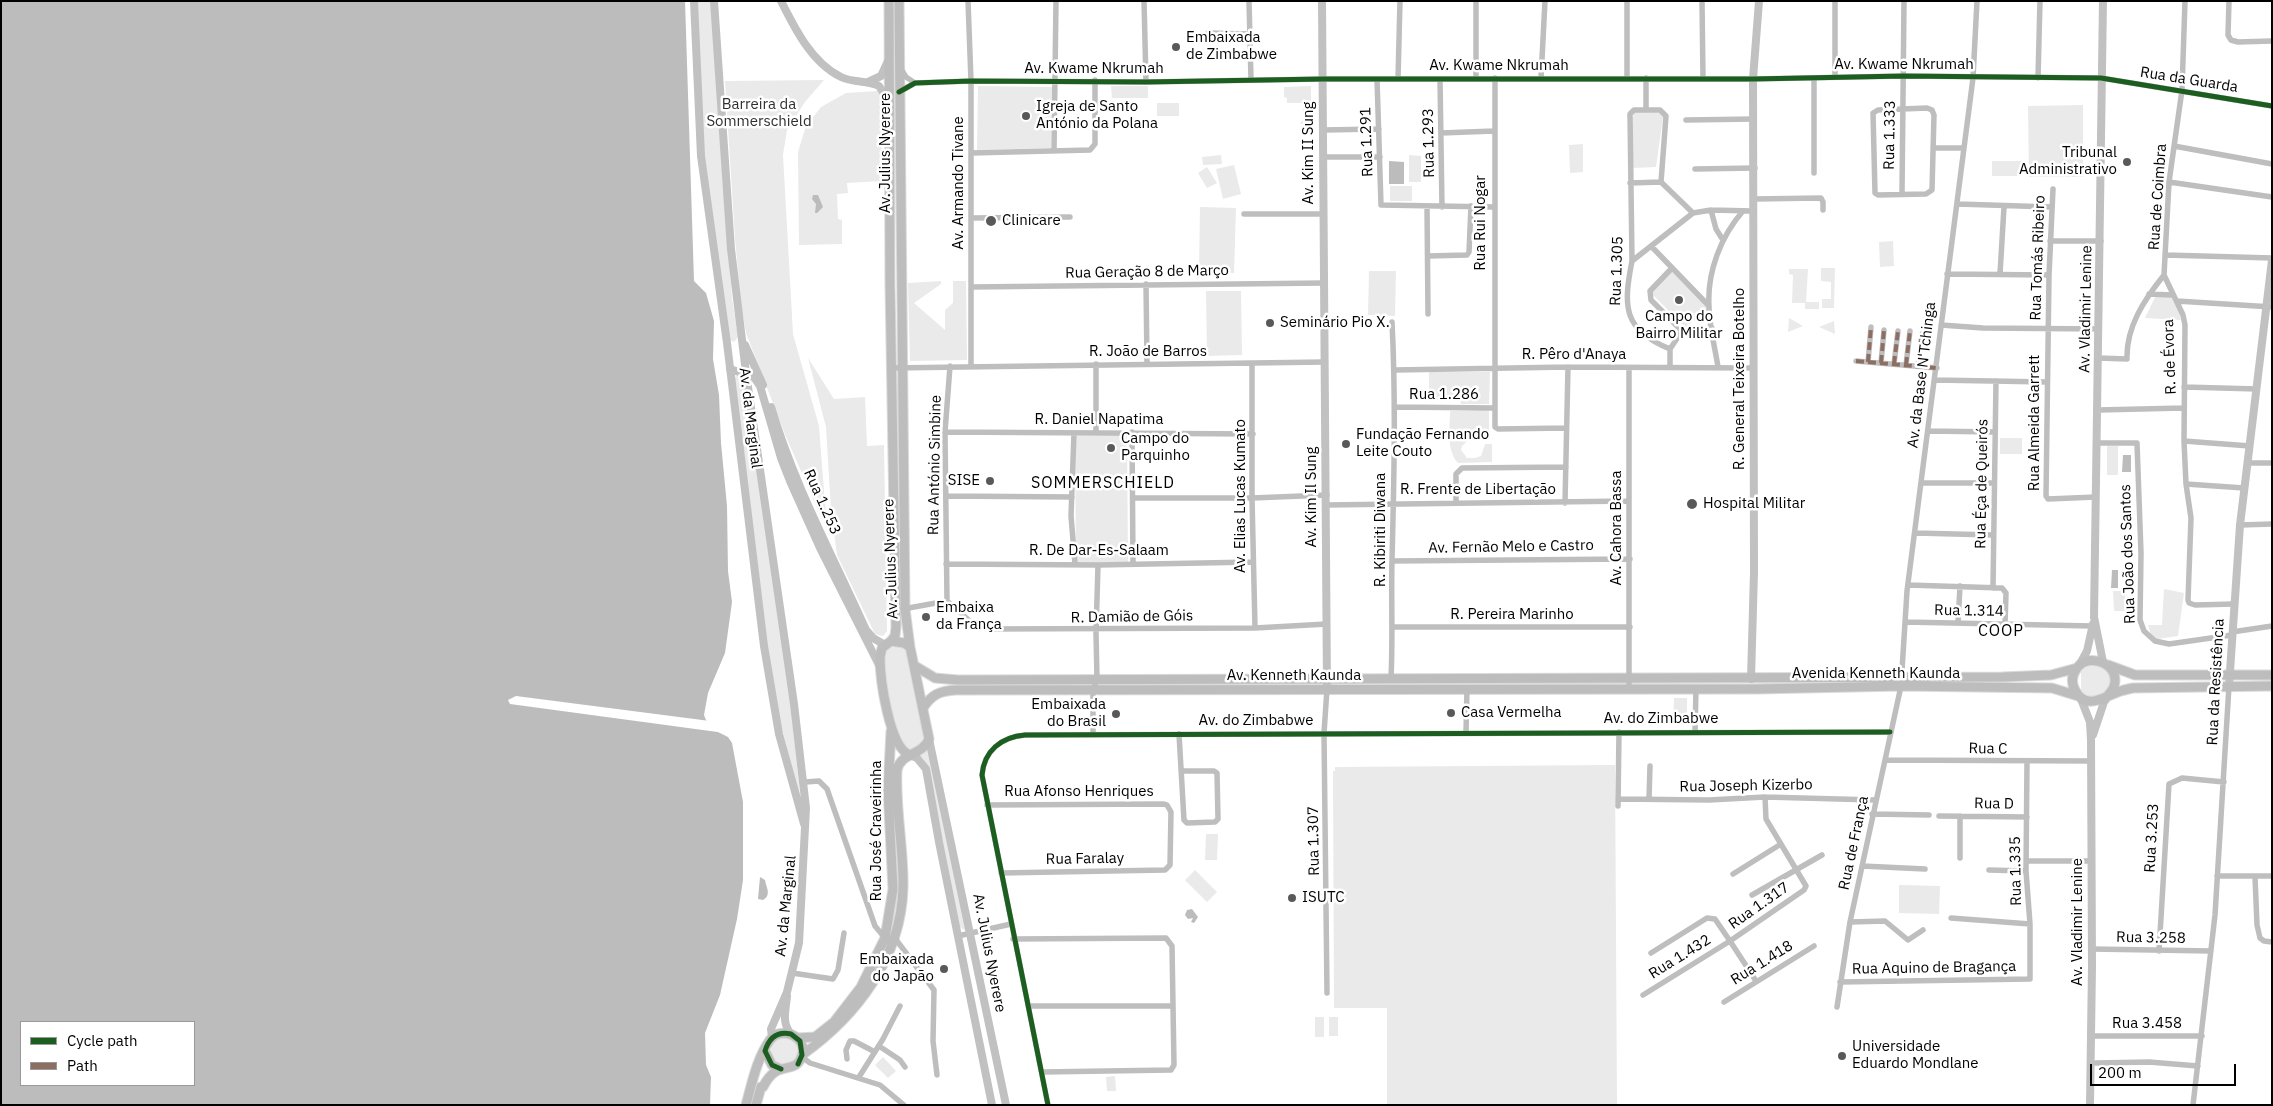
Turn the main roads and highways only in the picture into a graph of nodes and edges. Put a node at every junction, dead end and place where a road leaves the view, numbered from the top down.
1 (694, 1) edge
2 (714, 1) edge
3 (781, 1) edge
4 (888, 1) edge
5 (899, 1) edge
6 (1322, 1) edge
7 (1759, 1) edge
8 (2103, 1) edge
9 (888, 49) junction
10 (899, 50) junction
11 (888, 61) junction
12 (866, 83) junction
13 (889, 102) junction
14 (894, 119) junction
15 (895, 201) junction
16 (2272, 259) edge
17 (890, 285) junction
18 (901, 285) junction
19 (1325, 305) joint
20 (2269, 306) edge
21 (743, 341) junction
22 (727, 343) junction
23 (730, 370) junction
24 (746, 373) junction
25 (892, 450) junction
26 (902, 450) junction
27 (893, 529) junction
28 (903, 529) junction
29 (2094, 623) junction
30 (888, 643) junction
31 (910, 647) junction
32 (2105, 663) junction
33 (915, 666) junction
34 (2078, 666) junction
35 (880, 667) junction
36 (2230, 675) junction
37 (2272, 675) edge
38 (1676, 678) joint
39 (1327, 679) junction
40 (1751, 679) junction
41 (1901, 681) junction
42 (2229, 686) junction
43 (2272, 686) edge
44 (1673, 688) joint
45 (1327, 689) junction
46 (2080, 697) junction
47 (2105, 699) junction
48 (923, 708) junction
49 (891, 731) junction
50 (929, 739) junction
51 (2091, 740) junction
52 (910, 755) junction
53 (807, 834) junction
54 (890, 938) junction
55 (787, 992) junction
56 (794, 1036) junction
57 (772, 1037) junction
58 (765, 1051) junction
59 (801, 1059) junction
60 (781, 1069) junction
61 (746, 1105) edge
62 (756, 1105) edge
63 (992, 1105) edge
64 (1006, 1105) edge
65 (2090, 1105) edge

1 - 22 main road, Av. da Marginal
2 - 21 main road, Av. da Marginal
3 - 12 main road
4 - 9 main road, Av. Julius Nyerere
5 - 10 main road, Av. Julius Nyerere
6 - 19 main road, Av. Kim II Sung
7 - 40 main road, R. General Teixeira Botelho
8 - 29 main road, Av. Vladimir Lenine
9 - 10 main road
9 - 11 main road, Av. Julius Nyerere
10 - 14 main road, Av. Julius Nyerere
11 - 12 main road
11 - 13 main road, Av. Julius Nyerere
12 - 13 main road
13 - 14 main road, Av. Julius Nyerere
14 - 15 main road, Av. Julius Nyerere
15 - 17 main road, Av. Julius Nyerere
15 - 18 main road, Av. Julius Nyerere
16 - 20 main road, Rua da Resistência
17 - 18 main road
17 - 25 main road, Av. Julius Nyerere
18 - 26 main road, Av. Julius Nyerere
19 - 39 main road, Av. Kim Il Sung
20 - 36 main road, Rua da Resistência
21 - 22 main road
21 - 24 main road, Av. da Marginal
21 - 30 main road, Rua 1.253
22 - 23 main road, Av. da Marginal
23 - 24 main road
23 - 53 main road, Av. da Marginal
24 - 35 main road
24 - 53 main road, Av. da Marginal
25 - 26 main road
25 - 27 main road, Av. Julius Nyerere
26 - 28 main road, Av. Julius Nyerere
27 - 28 main road
27 - 30 main road, Av. Julius Nyerere
28 - 31 main road, Av. Julius Nyerere
29 - 32 main road, Av. Vladimir Lenine
29 - 34 main road, Av. Vladimir Lenine
30 - 31 main road
30 - 35 main road, Av. Julius Nyerere
31 - 33 main road, Av. Julius Nyerere
32 - 34 main road
32 - 36 main road
32 - 47 main road
33 - 39 main road
33 - 48 main road, Av. Julius Nyerere
34 - 41 main road, Avenida Kenneth Kaunda
34 - 46 main road
35 - 49 main road
36 - 37 main road
36 - 42 main road, Rua da Resistência
38 - 39 main road, Av. Kenneth Kaunda
38 - 40 main road, Avenida Kenneth Kaunda
39 - 45 main road, Av. Kim Il Sung
40 - 41 main road, Avenida Kenneth Kaunda
41 - 44 main road, Avenida Kenneth Kaunda
41 - 46 main road, Avenida Kenneth Kaunda
42 - 43 main road
42 - 47 main road
44 - 45 main road, Av. Kenneth Kaunda
45 - 48 main road, Av. Kenneth Kaunda
46 - 47 main road
46 - 51 main road, Av. Vladimir Lenine
47 - 51 main road, Av. Vladimir Lenine
48 - 50 main road, Av. Julius Nyerere
49 - 52 main road
49 - 54 main road, Rua José Craveirinha
50 - 52 main road, Rua José Craveirinha
50 - 64 main road, Av. Julius Nyerere
51 - 65 main road, Av. Vladimir Lenine
52 - 54 main road, Rua José Craveirinha
52 - 63 main road, Av. Julius Nyerere
53 - 55 main road, Av. da Marginal
54 - 56 main road, Rua José Craveirinha
54 - 59 main road, Rua José Craveirinha
55 - 56 main road
55 - 57 main road, Av. da Marginal
56 - 57 main road
56 - 59 main road
57 - 58 main road, Av. da Marginal
58 - 60 main road
58 - 61 main road, Av. da Marginal
59 - 60 main road
60 - 62 main road

